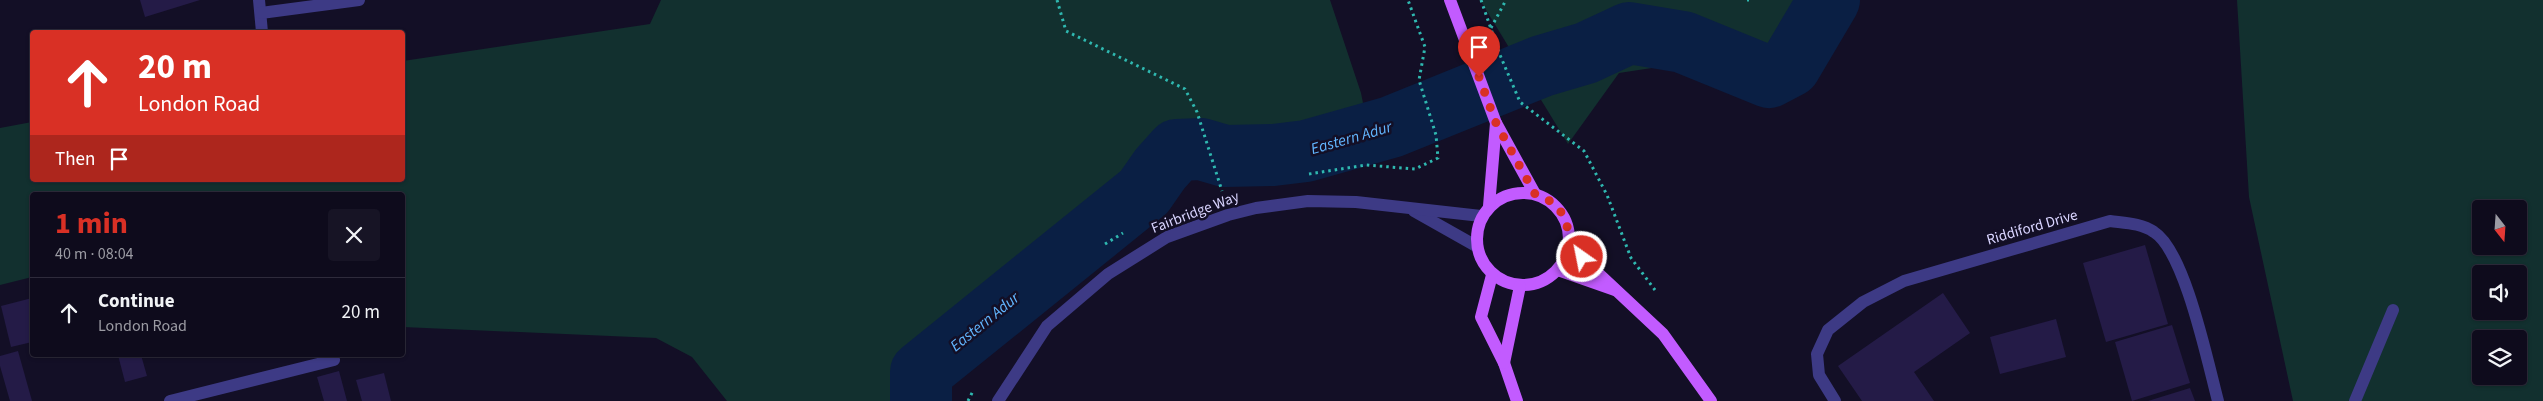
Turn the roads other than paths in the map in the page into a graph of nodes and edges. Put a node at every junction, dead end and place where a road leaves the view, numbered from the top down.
1 (259, 0) edge
2 (360, 0) edge
3 (1450, 0) edge
4 (261, 13) junction
5 (262, 30) edge
6 (1496, 123) junction
7 (1535, 194) junction
8 (1410, 209) junction
9 (1485, 211) junction
10 (1476, 246) junction
11 (1569, 246) junction
12 (1558, 270) junction
13 (1492, 275) junction
14 (1520, 286) junction
15 (1619, 292) junction
16 (2393, 310) dead end
17 (334, 360) dead end
18 (1504, 363) junction
19 (185, 399) edge
20 (170, 401) edge
21 (998, 401) edge
22 (1518, 401) edge
23 (1711, 401) edge
24 (1835, 401) edge
25 (2218, 401) edge
26 (2356, 401) edge

1 - 4 street
2 - 4 street
3 - 6 main road
4 - 5 street
6 - 7 main road
6 - 9 main road
7 - 9 main road
7 - 11 main road
8 - 9 street, Fairbridge Way
8 - 10 street, Fairbridge Way
8 - 21 street, Fairbridge Way
9 - 10 main road
10 - 13 main road
11 - 12 main road
11 - 15 main road
12 - 14 main road
12 - 15 main road
13 - 14 main road
13 - 18 main road
14 - 18 main road
15 - 23 main road
16 - 26 street
17 - 19 street
18 - 22 main road
19 - 20 street
24 - 25 street, Riddiford Drive

